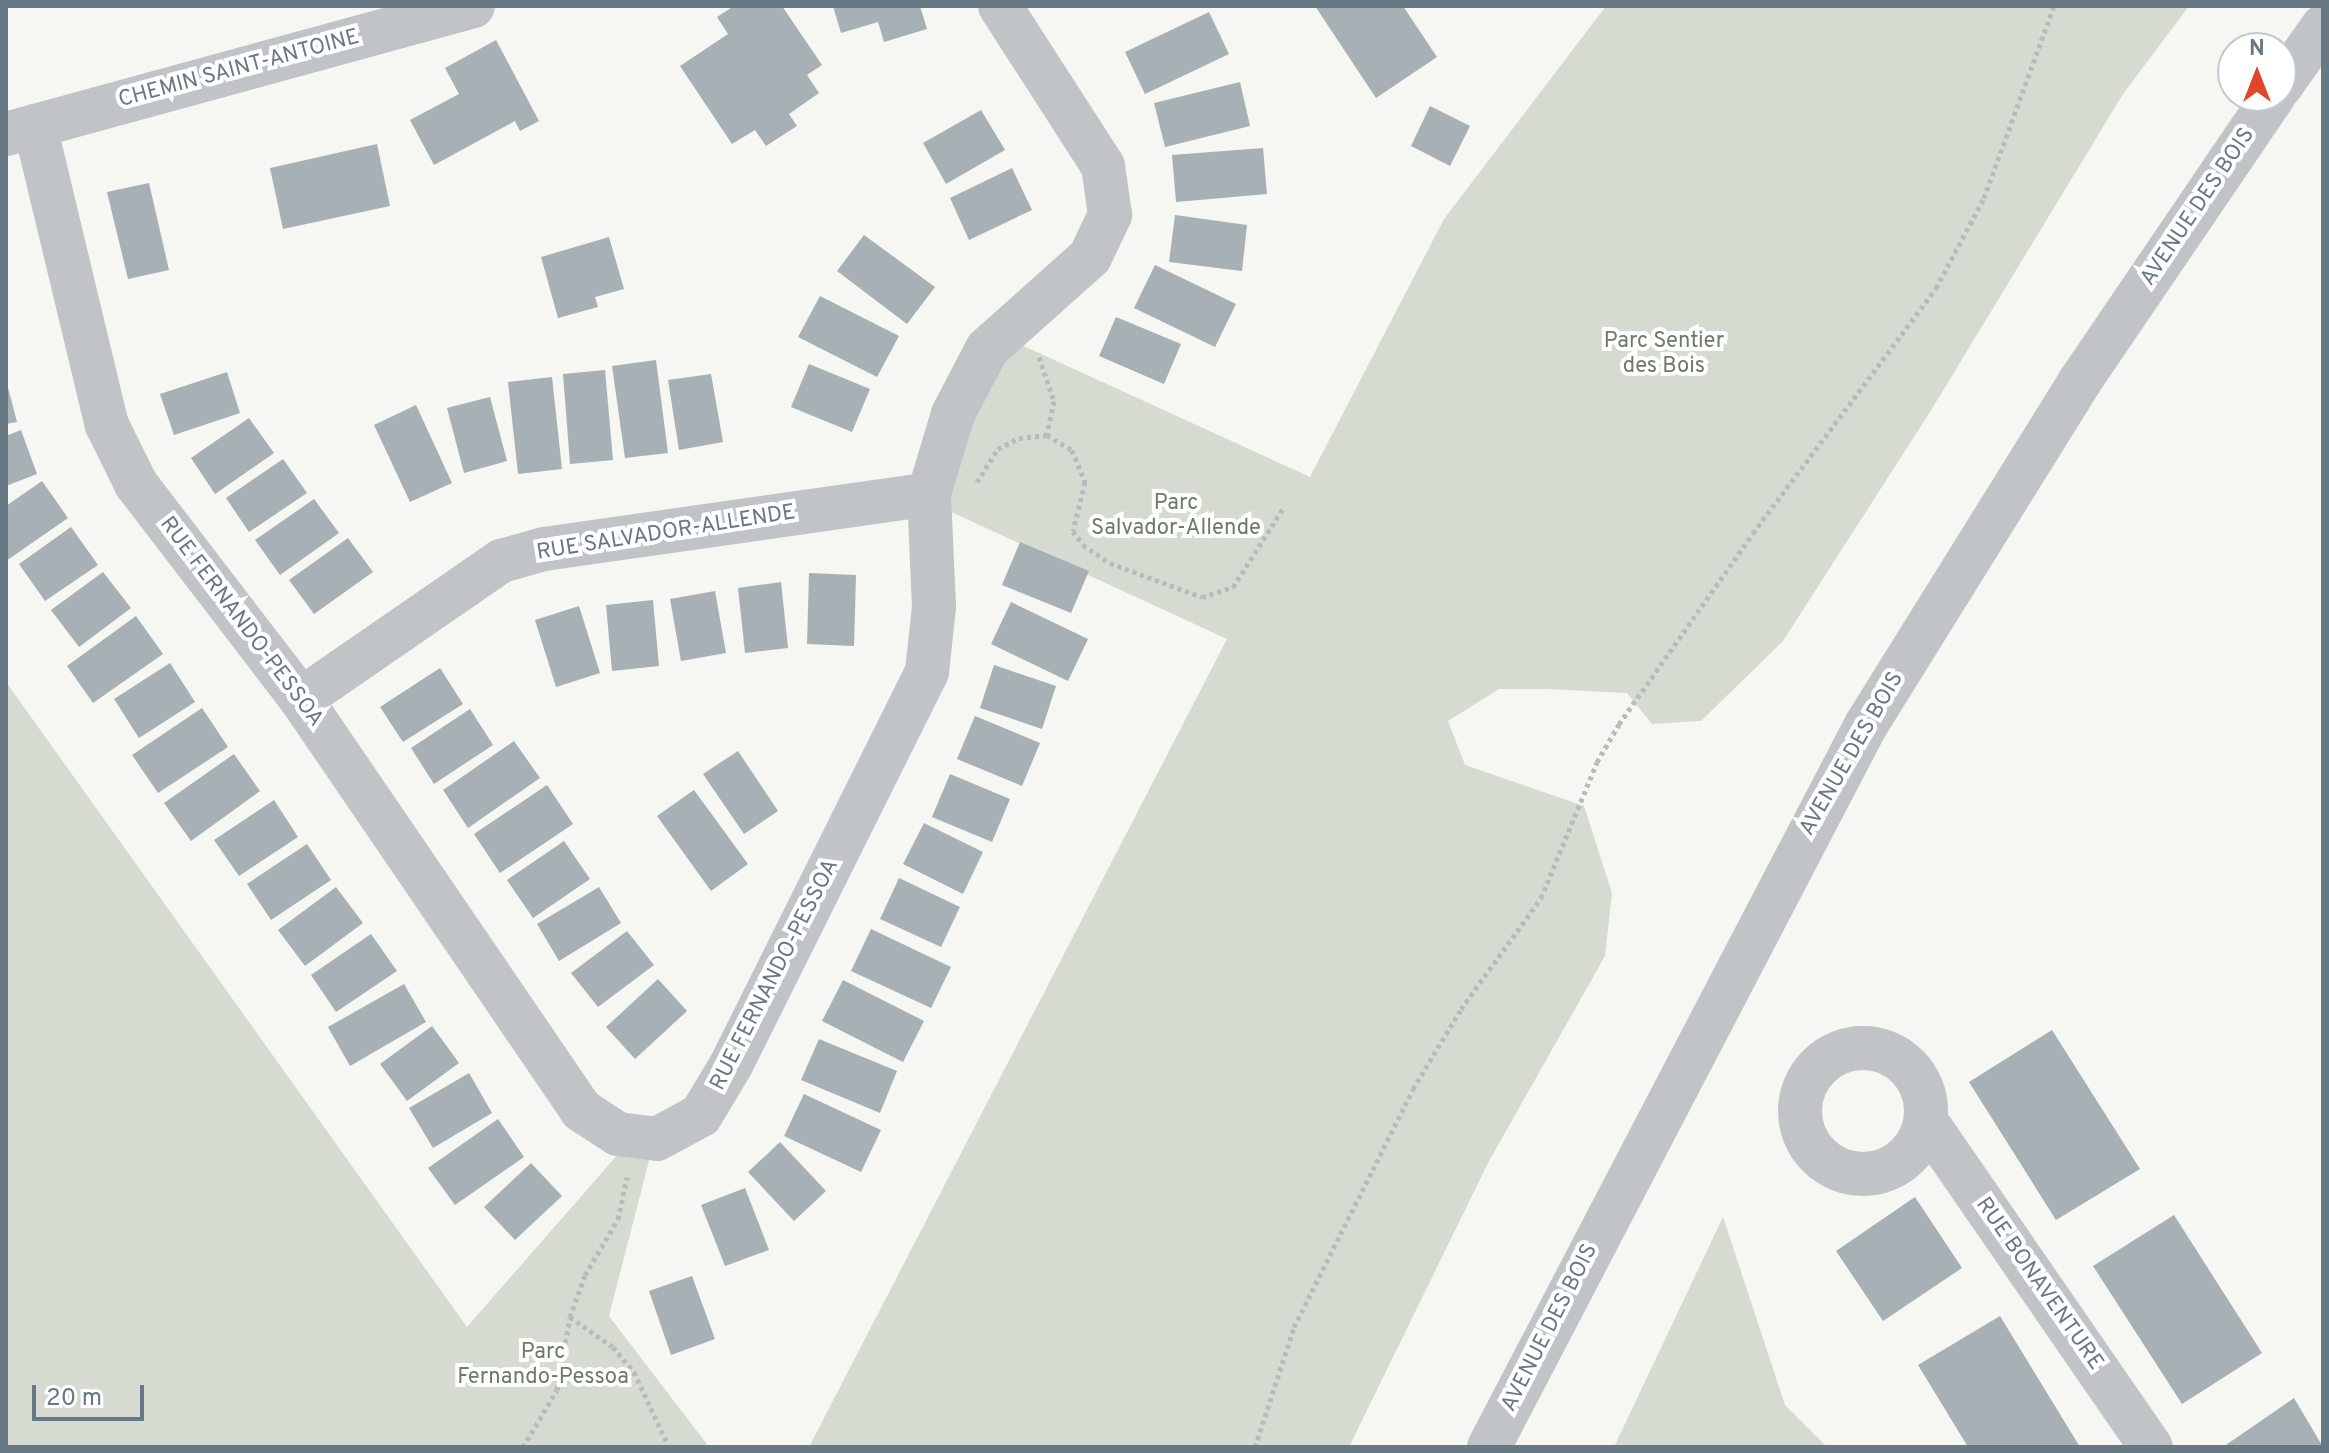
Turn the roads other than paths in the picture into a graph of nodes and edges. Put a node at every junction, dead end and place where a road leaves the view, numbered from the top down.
1 (473, 6) edge
2 (1000, 6) edge
3 (2323, 26) edge
4 (2297, 63) edge
5 (2263, 112) edge
6 (20, 130) edge
7 (929, 494) junction
8 (301, 699) junction
9 (1926, 1121) dead end
10 (1489, 1447) edge
11 (2151, 1447) edge

1 - 6 street, CHEMIN SAINT-ANTOINE
2 - 7 street, RUE FERNANDO-PESSOA
3 - 4 street
5 - 10 street, AVENUE DES BOIS
6 - 8 street, RUE FERNANDO-PESSOA
7 - 8 street, RUE SALVADOR-ALLENDE
7 - 8 street, RUE FERNANDO-PESSOA
9 - 11 street, RUE BONAVENTURE

